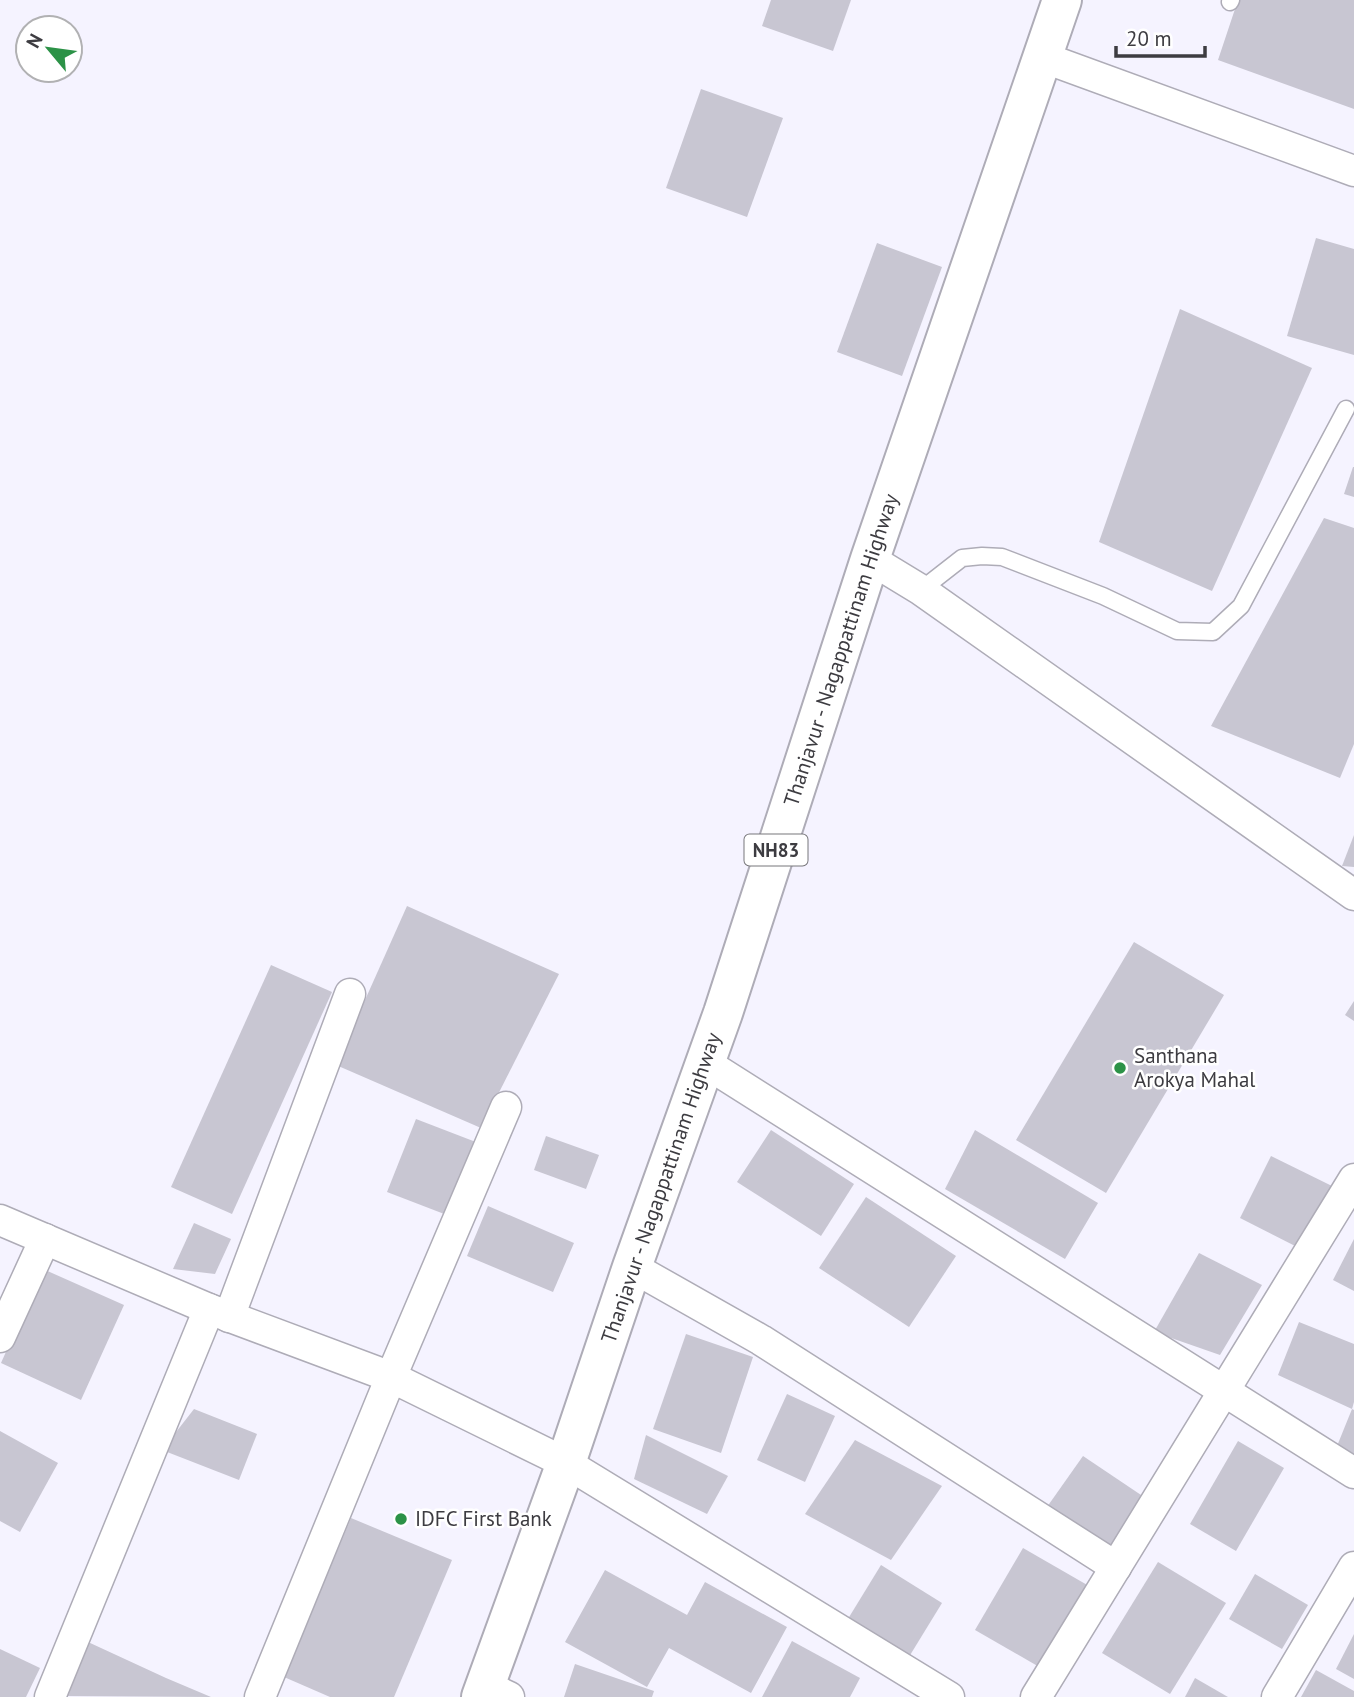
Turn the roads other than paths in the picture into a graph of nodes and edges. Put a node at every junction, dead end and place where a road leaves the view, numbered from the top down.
1 (1062, 0) edge
2 (1042, 57) junction
3 (1354, 171) edge
4 (1346, 409) dead end
5 (870, 559) junction
6 (921, 590) junction
7 (1354, 895) edge
8 (350, 994) dead end
9 (704, 1062) junction
10 (506, 1107) dead end
11 (1354, 1179) edge
12 (0, 1220) edge
13 (45, 1239) junction
14 (632, 1267) junction
15 (219, 1313) junction
16 (0, 1337) edge
17 (391, 1377) junction
18 (1224, 1391) junction
19 (566, 1463) junction
20 (1354, 1473) edge
21 (1116, 1567) junction
22 (1354, 1567) edge
23 (492, 1693) edge
24 (50, 1697) edge
25 (260, 1697) edge
26 (949, 1697) edge
27 (1036, 1697) edge
28 (1277, 1697) edge

1 - 2 highway, Thanjavur - Nagappattinam Highway / NH83
2 - 3 street
2 - 5 highway, Thanjavur - Nagappattinam Highway / NH83
4 - 6 lane
5 - 6 street
5 - 9 highway, Thanjavur - Nagappattinam Highway / NH83
6 - 7 street
8 - 15 street
9 - 14 highway, Thanjavur - Nagappattinam Highway / NH83
9 - 18 street
10 - 17 street
11 - 18 street
12 - 13 street
13 - 15 street
13 - 16 street
14 - 19 highway, Thanjavur - Nagappattinam Highway / NH83
14 - 21 street
15 - 17 street
15 - 24 street
17 - 19 street
17 - 25 street
18 - 20 street
18 - 21 street
19 - 23 highway, Thanjavur - Nagappattinam Highway / NH83
19 - 26 street
21 - 27 street
22 - 28 street

